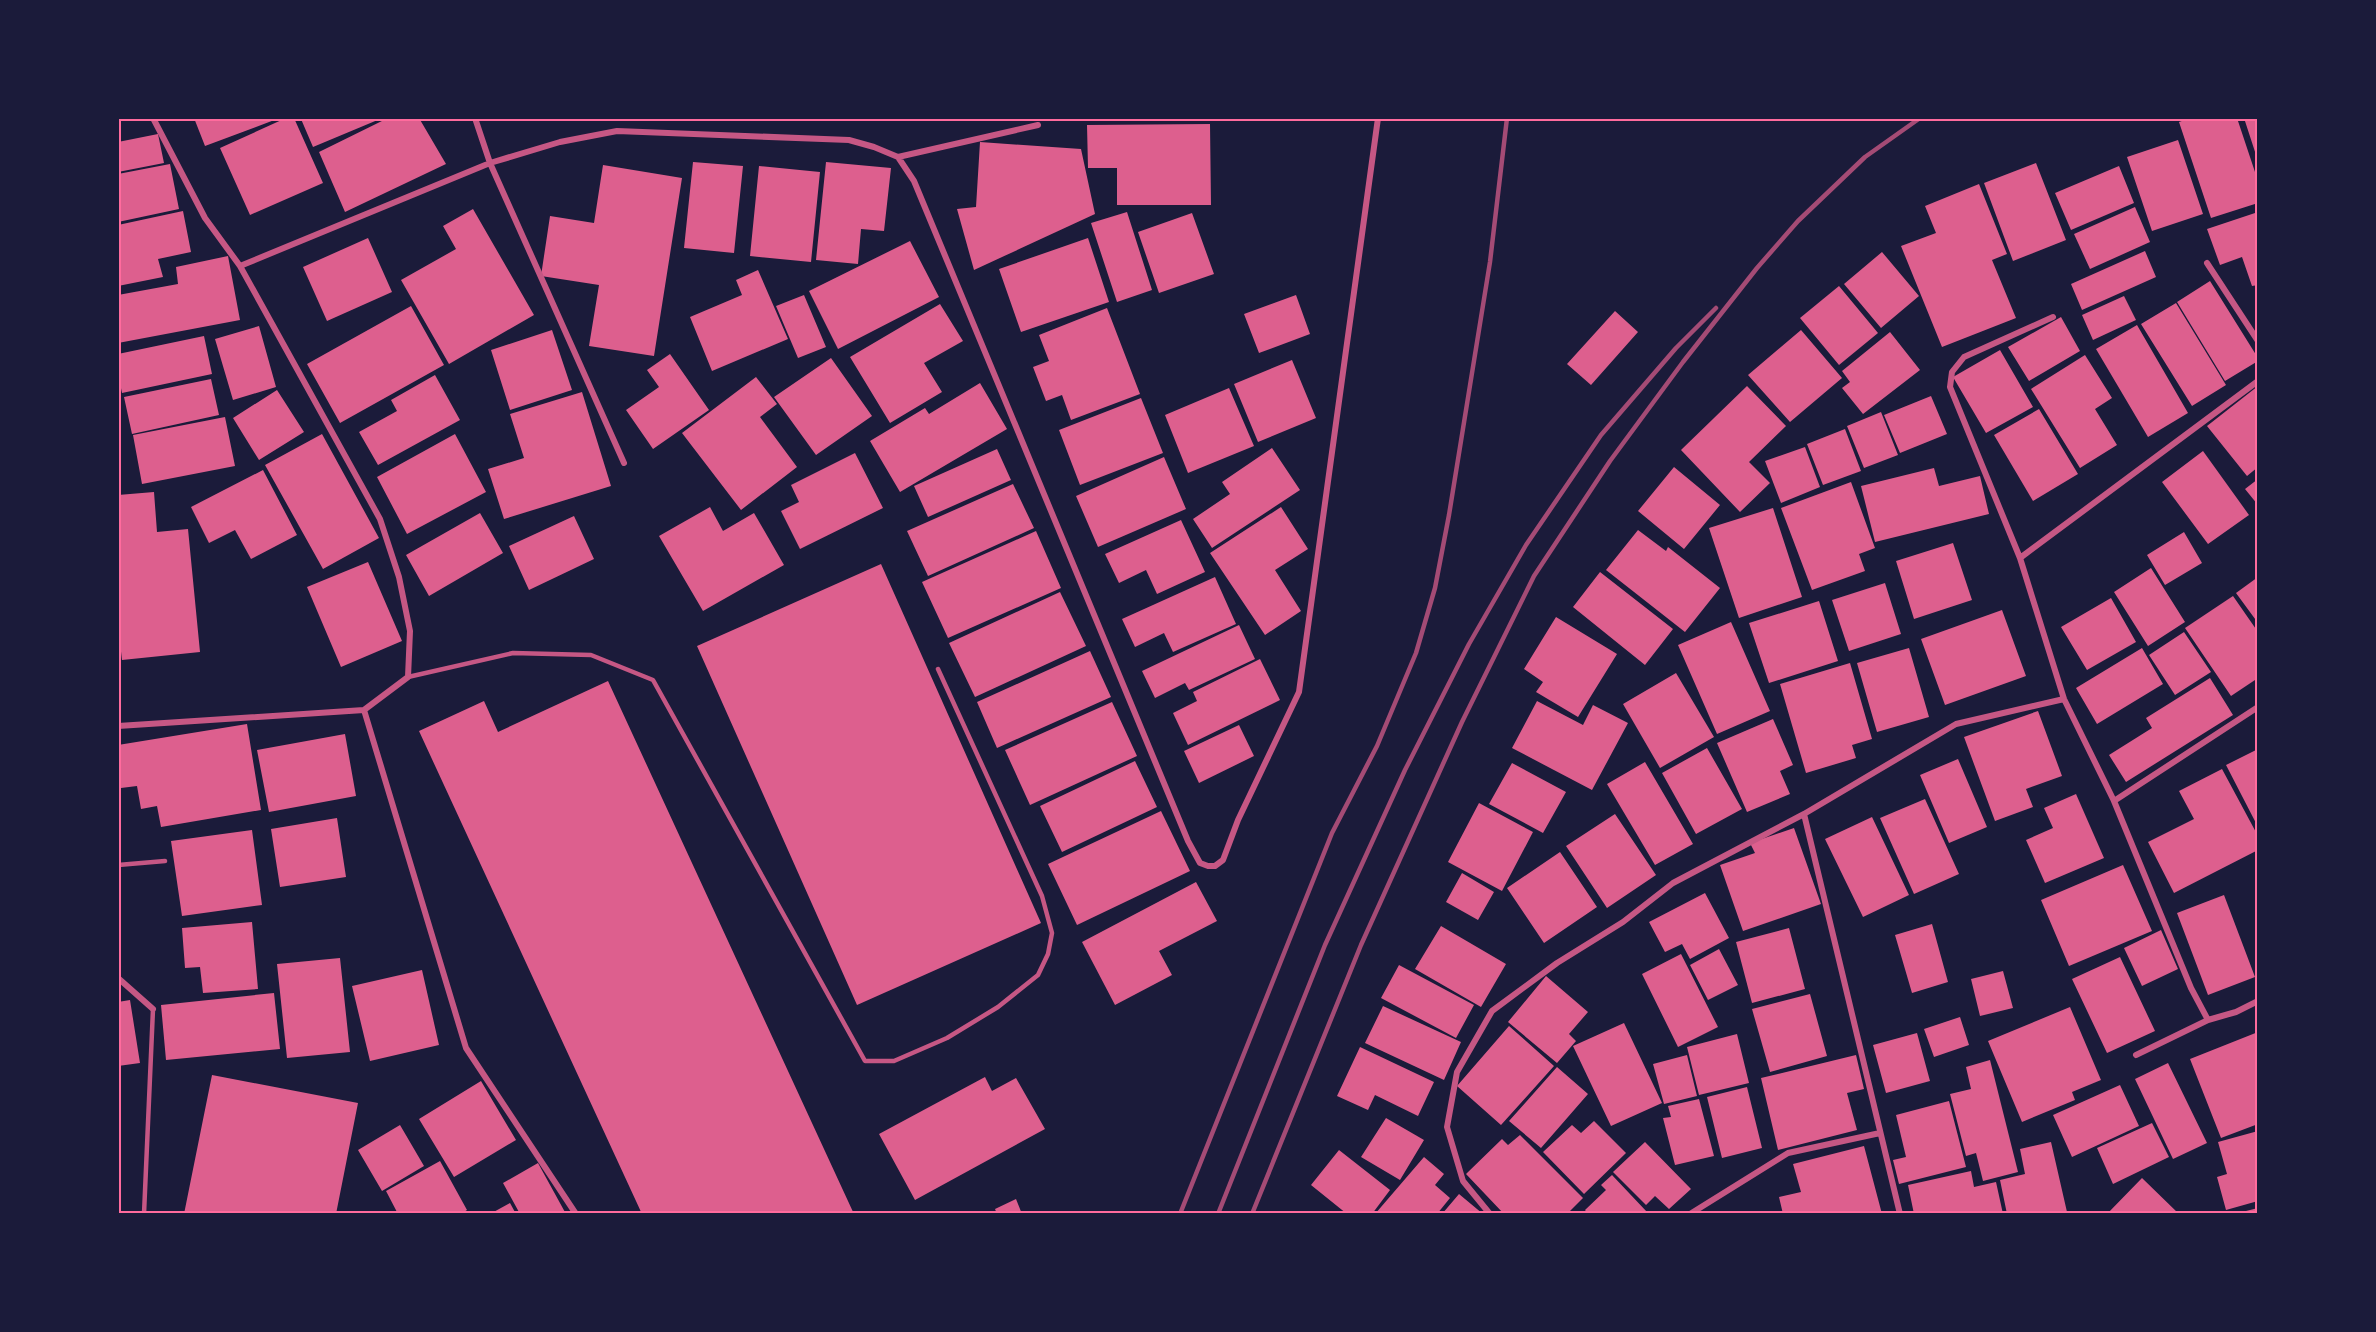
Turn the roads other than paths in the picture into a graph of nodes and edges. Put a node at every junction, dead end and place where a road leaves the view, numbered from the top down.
1 (153, 118) edge
2 (476, 118) edge
3 (1378, 118) edge
4 (1038, 125) dead end
5 (898, 157) junction
6 (490, 163) junction
7 (2207, 263) dead end
8 (240, 266) junction
9 (2053, 317) dead end
10 (2258, 341) edge
11 (2258, 381) edge
12 (624, 463) dead end
13 (2020, 558) junction
14 (938, 669) dead end
15 (408, 677) junction
16 (2064, 699) junction
17 (2258, 707) edge
18 (364, 710) junction
19 (118, 726) edge
20 (2115, 801) junction
21 (1804, 813) junction
22 (165, 861) dead end
23 (118, 865) edge
24 (118, 978) edge
25 (2258, 1001) edge
26 (153, 1009) joint
27 (2208, 1020) junction
28 (2136, 1055) dead end
29 (1880, 1133) junction
30 (144, 1214) edge
31 (576, 1214) edge
32 (1490, 1214) edge
33 (1690, 1214) edge
34 (1900, 1214) edge

1 - 8 street
2 - 6 street
3 - 5 street
4 - 5 street
5 - 6 street
6 - 8 street
6 - 12 street
7 - 10 street
8 - 15 street
9 - 13 street
11 - 13 street
13 - 16 street
14 - 15 lane
15 - 18 street
16 - 20 street
16 - 21 street
17 - 20 street
18 - 19 street
18 - 31 street
20 - 27 street
21 - 29 street
21 - 32 street
22 - 23 lane
24 - 26 street
25 - 27 street
26 - 30 lane
27 - 28 street
29 - 33 street
29 - 34 street

